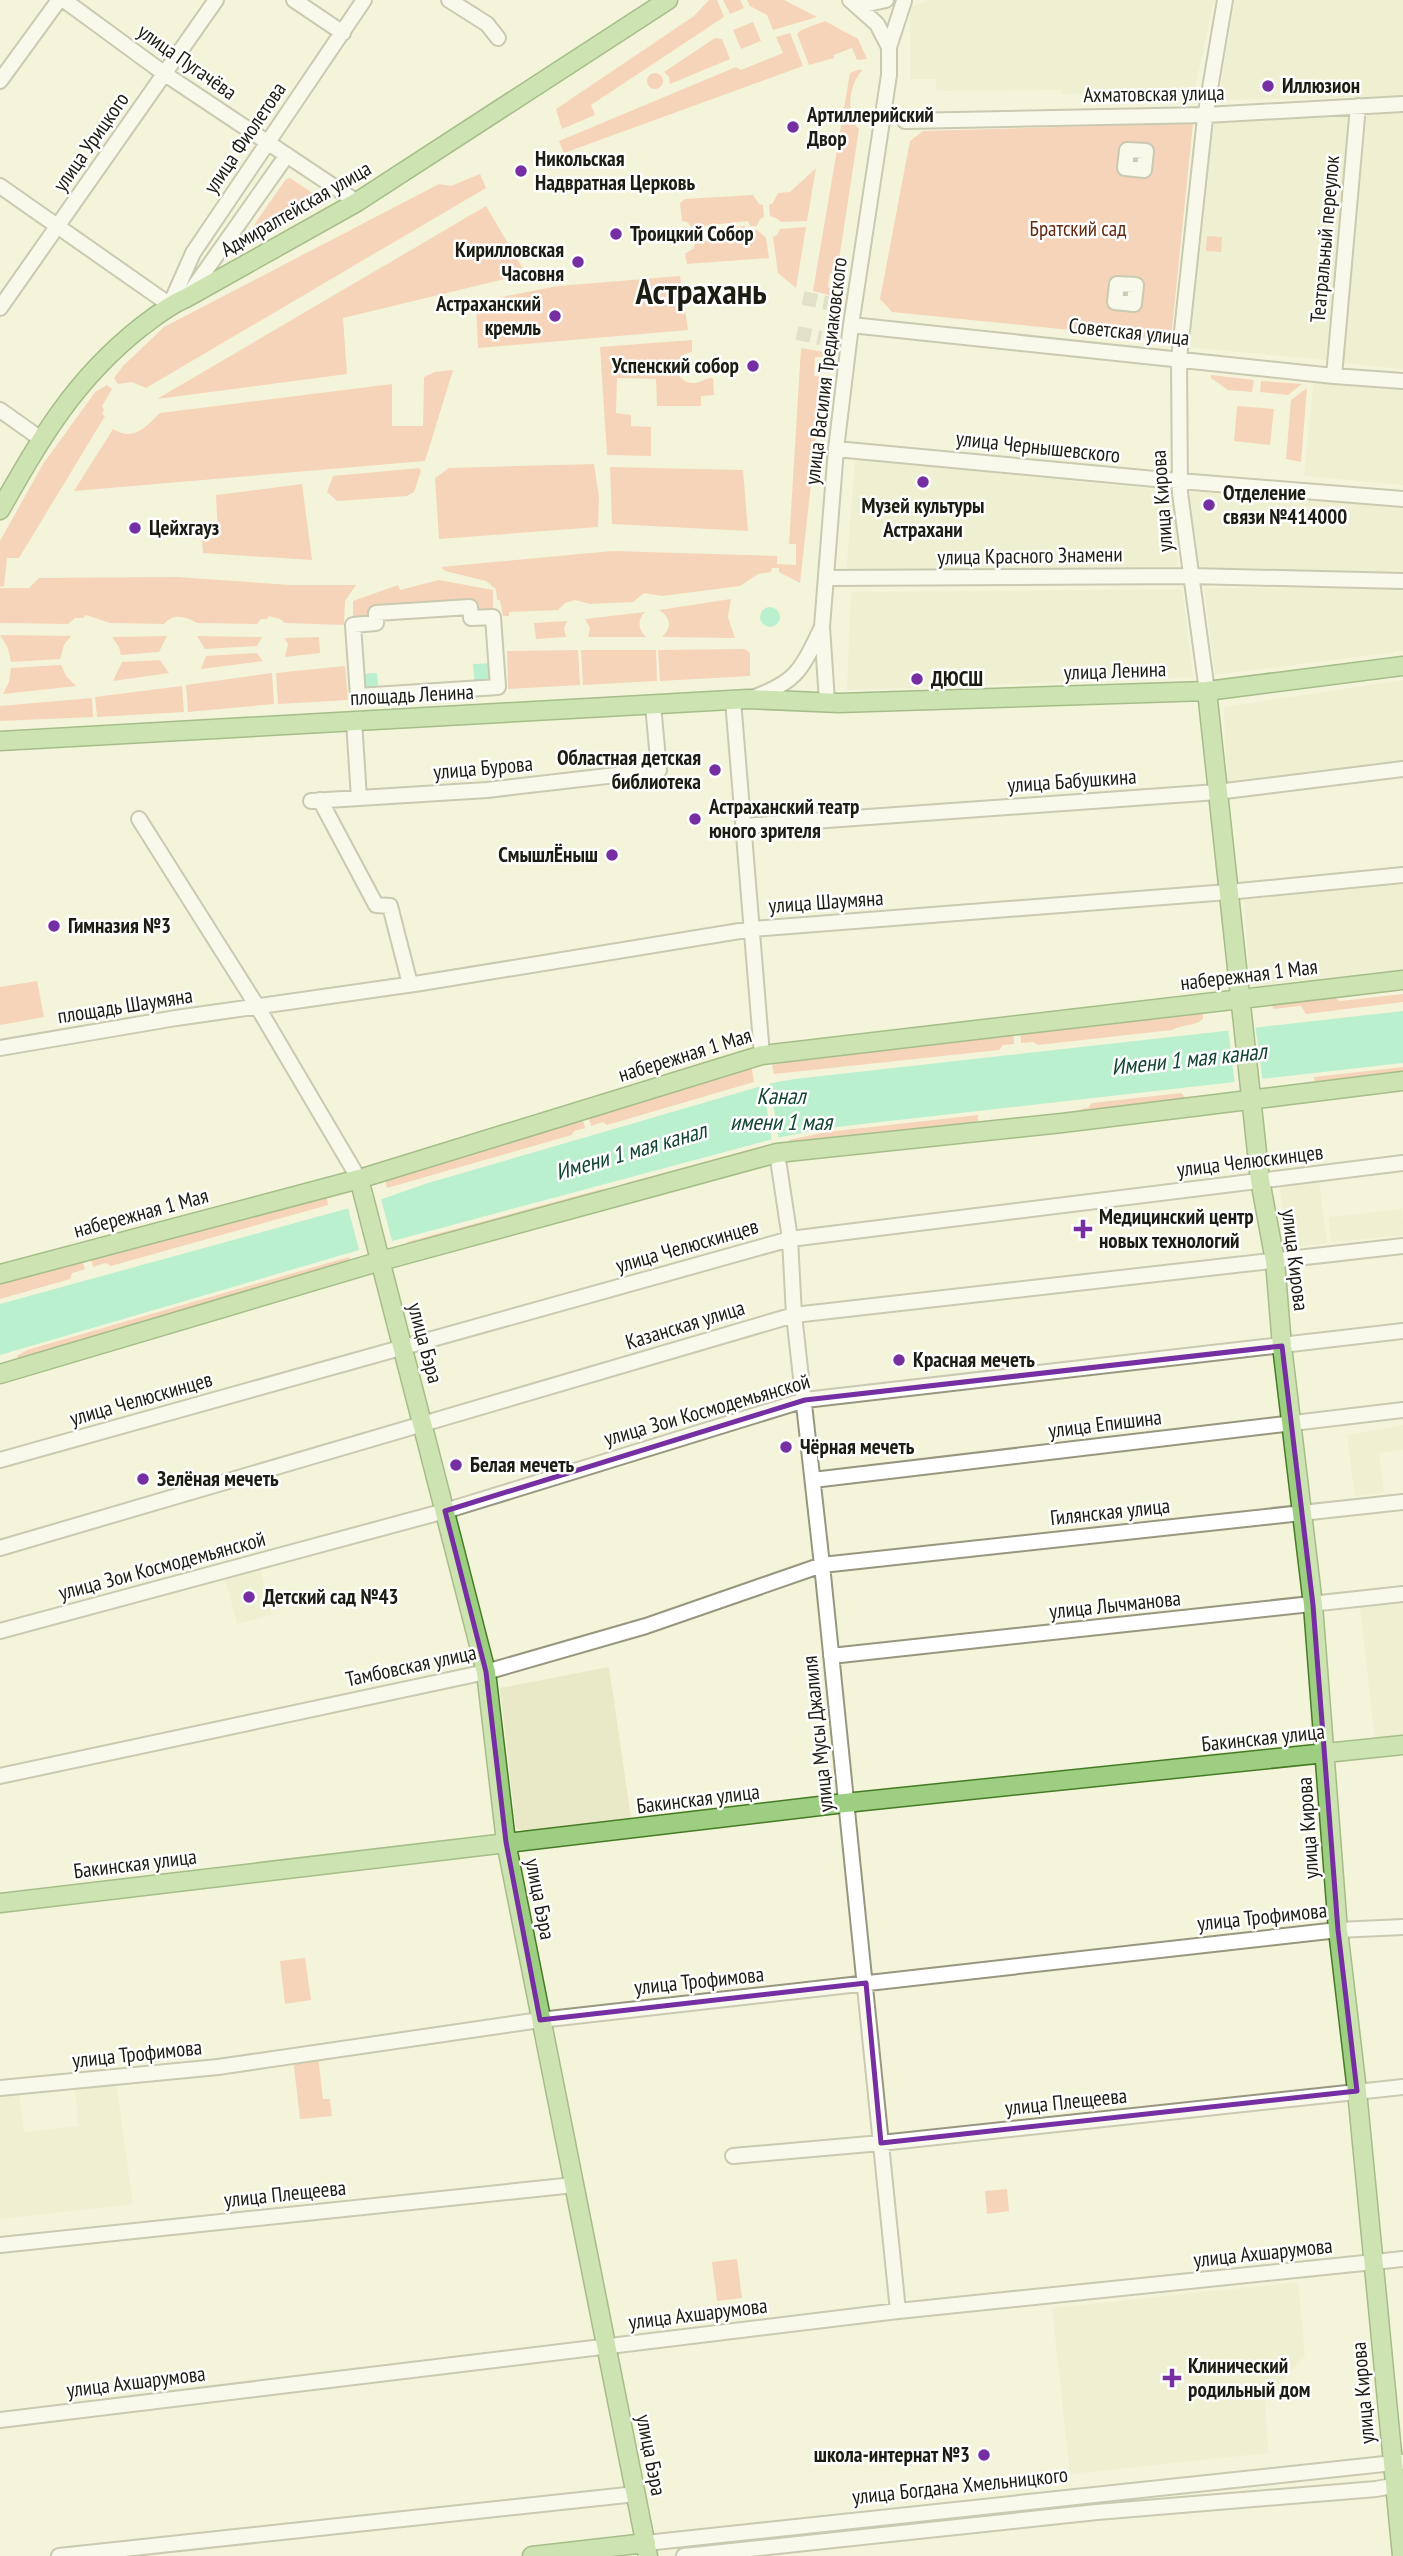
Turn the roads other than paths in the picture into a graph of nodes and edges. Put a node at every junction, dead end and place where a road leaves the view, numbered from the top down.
1 (59, 0) edge
2 (64, 0) edge
3 (216, 0) edge
4 (294, 0) edge
5 (364, 0) edge
6 (449, 0) edge
7 (668, 0) edge
8 (886, 0) edge
9 (898, 0) edge
10 (905, 0) edge
11 (1225, 0) edge
12 (854, 3) edge
13 (343, 33) junction
14 (498, 38) dead end
15 (889, 47) junction
16 (165, 74) junction
17 (0, 81) edge
18 (1403, 104) edge
19 (1358, 106) junction
20 (1206, 115) junction
21 (905, 121) dead end
22 (267, 142) junction
23 (287, 155) junction
24 (0, 186) edge
25 (357, 202) junction
26 (58, 226) junction
27 (178, 302) junction
28 (0, 308) edge
29 (851, 325) junction
30 (1179, 359) junction
31 (1334, 376) junction
32 (1403, 381) edge
33 (0, 410) edge
34 (41, 439) junction
35 (836, 449) junction
36 (1181, 481) junction
37 (1403, 499) edge
38 (0, 510) edge
39 (1191, 576) junction
40 (826, 578) junction
41 (1403, 581) edge
42 (822, 627) junction
43 (1403, 666) edge
44 (498, 687) joint
45 (1207, 691) junction
46 (740, 700) junction
47 (827, 701) junction
48 (653, 705) junction
49 (354, 722) junction
50 (0, 741) edge
51 (1403, 769) edge
52 (1217, 792) junction
53 (359, 798) junction
54 (139, 820) dead end
55 (743, 826) junction
56 (1403, 874) edge
57 (1228, 892) junction
58 (751, 929) junction
59 (1403, 980) edge
60 (410, 984) junction
61 (1240, 999) junction
62 (257, 1006) junction
63 (0, 1048) edge
64 (762, 1055) junction
65 (1403, 1081) edge
66 (1251, 1094) junction
67 (777, 1153) junction
68 (1403, 1163) edge
69 (1260, 1180) junction
70 (360, 1185) junction
71 (790, 1239) junction
72 (1403, 1246) edge
73 (380, 1258) junction
74 (1275, 1261) junction
75 (0, 1274) edge
76 (794, 1315) junction
77 (1403, 1331) edge
78 (1282, 1346) junction
79 (402, 1347) junction
80 (0, 1374) edge
81 (805, 1400) junction
82 (1403, 1410) edge
83 (1291, 1423) junction
84 (424, 1425) junction
85 (0, 1460) edge
86 (813, 1480) junction
87 (1403, 1502) edge
88 (445, 1511) junction
89 (1302, 1512) junction
90 (0, 1548) edge
91 (822, 1565) junction
92 (1403, 1594) edge
93 (1313, 1605) junction
94 (0, 1631) edge
95 (831, 1656) junction
96 (486, 1672) junction
97 (1403, 1745) edge
98 (1326, 1754) junction
99 (0, 1776) edge
100 (845, 1803) junction
101 (506, 1842) junction
102 (0, 1903) edge
103 (1403, 1927) edge
104 (1338, 1930) junction
105 (866, 1983) junction
106 (540, 2020) junction
107 (1403, 2087) edge
108 (0, 2088) edge
109 (1357, 2091) junction
110 (881, 2143) junction
111 (733, 2157) dead end
112 (574, 2185) junction
113 (0, 2245) edge
114 (1403, 2259) edge
115 (1375, 2263) junction
116 (898, 2311) junction
117 (607, 2347) junction
118 (0, 2420) edge
119 (1398, 2464) edge
120 (1399, 2486) edge
121 (636, 2494) junction
122 (647, 2549) edge
123 (59, 2556) edge
124 (531, 2556) edge
125 (684, 2556) edge
126 (1403, 2556) edge

1 - 17 street
2 - 16 street, улица Пугачёва
3 - 16 street, улица Урицкого
4 - 13 street
5 - 13 street, улица Фиолетова
6 - 14 street
7 - 25 main road, Адмиралтейская улица
8 - 12 street
9 - 10 street
10 - 15 street, улица Василия Тредиаковского
11 - 20 street, улица Кирова
12 - 15 street
13 - 22 street, улица Фиолетова
15 - 29 street, улица Василия Тредиаковского
16 - 22 street, улица Пугачёва
16 - 26 street, улица Урицкого
18 - 19 street, Ахматовская улица
19 - 20 street, Ахматовская улица
19 - 31 street, Театральный переулок
20 - 21 street, Ахматовская улица
20 - 30 street, улица Кирова
22 - 23 street, улица Пугачёва
22 - 27 street, улица Фиолетова
23 - 25 street, улица Пугачёва
23 - 27 street
24 - 26 street
25 - 27 main road, Адмиралтейская улица
26 - 27 street
26 - 28 street, улица Урицкого
27 - 34 main road, Адмиралтейская улица
29 - 30 street, Советская улица
29 - 35 street, улица Василия Тредиаковского
30 - 31 street, Советская улица
30 - 36 street, улица Кирова
31 - 32 street, Советская улица
33 - 34 street
34 - 38 main road, Адмиралтейская улица
35 - 36 street, улица Чернышевского
35 - 40 street, улица Василия Тредиаковского
36 - 37 street, улица Чернышевского
36 - 39 street, улица Кирова
39 - 40 street, улица Красного Знамени
39 - 41 street, улица Красного Знамени
39 - 45 street, улица Кирова
40 - 42 street, улица Василия Тредиаковского
42 - 46 street
42 - 47 street, улица Василия Тредиаковского
43 - 45 main road, улица Ленина
44 - 44 street, площадь Ленина
45 - 47 main road, улица Ленина
45 - 52 main road, улица Кирова
46 - 47 main road, площадь Ленина
46 - 48 main road, площадь Ленина
46 - 55 street
48 - 49 main road, площадь Ленина
48 - 53 street, улица Бурова
49 - 50 main road, площадь Ленина
49 - 53 street
51 - 52 street, улица Бабушкина
52 - 55 street, улица Бабушкина
52 - 57 main road, улица Кирова
53 - 60 street, улица Бурова
54 - 62 street
55 - 58 street
56 - 57 street, улица Шаумяна
57 - 58 street, улица Шаумяна
57 - 61 main road, улица Кирова
58 - 60 street, улица Шаумяна
58 - 64 street
59 - 61 main road, набережная 1 Мая
60 - 62 street, улица Шаумяна
61 - 64 main road, набережная 1 Мая
61 - 66 main road, улица Кирова
62 - 63 street, площадь Шаумяна
62 - 70 street
64 - 70 main road, набережная 1 Мая
65 - 66 main road
66 - 67 main road
66 - 69 main road, улица Кирова
67 - 71 street, улица Мусы Джалиля
67 - 73 main road
68 - 69 street, улица Челюскинцев
69 - 71 street, улица Челюскинцев
69 - 74 main road, улица Кирова
70 - 73 main road, улица Бэра
70 - 75 main road, набережная 1 Мая
71 - 76 street, улица Мусы Джалиля
71 - 79 street, улица Челюскинцев
72 - 74 street, Казанская улица
73 - 79 main road, улица Бэра
73 - 80 main road
74 - 76 street, Казанская улица
74 - 78 main road, улица Кирова
76 - 81 street, улица Мусы Джалиля
76 - 84 street, Казанская улица
77 - 78 street, улица Зои Космодемьянской
78 - 81 street, улица Зои Космодемьянской
78 - 83 main road, улица Кирова
79 - 84 main road, улица Бэра
79 - 85 street, улица Челюскинцев
81 - 86 street, улица Мусы Джалиля
81 - 88 street, улица Зои Космодемьянской
82 - 83 street, улица Епишина
83 - 86 street, улица Епишина
83 - 89 main road, улица Кирова
84 - 88 main road, улица Бэра
84 - 90 street, Казанская улица
86 - 91 street, улица Мусы Джалиля
87 - 89 street, Гилянская улица
88 - 94 street, улица Зои Космодемьянской
88 - 96 main road, улица Бэра
89 - 91 street, Гилянская улица
89 - 93 main road, улица Кирова
91 - 95 street, улица Мусы Джалиля
91 - 96 street, Тамбовская улица
92 - 93 street, улица Лычманова
93 - 95 street, улица Лычманова
93 - 98 main road, улица Кирова
95 - 100 street, улица Мусы Джалиля
96 - 99 street, Тамбовская улица
96 - 101 main road, улица Бэра
97 - 98 main road, Бакинская улица
98 - 100 main road, Бакинская улица
98 - 104 main road, улица Кирова
100 - 101 main road, Бакинская улица
100 - 105 street, улица Мусы Джалиля
101 - 102 main road, Бакинская улица
101 - 106 main road, улица Бэра
103 - 104 street, улица Трофимова
104 - 105 street, улица Трофимова
104 - 109 main road, улица Кирова
105 - 106 street, улица Трофимова
105 - 110 street, улица Мусы Джалиля
106 - 108 street, улица Трофимова
106 - 112 main road, улица Бэра
107 - 109 street, улица Плещеева
109 - 110 street, улица Плещеева
109 - 115 main road, улица Кирова
110 - 111 street, улица Плещеева
110 - 116 street, улица Мусы Джалиля
112 - 113 street, улица Плещеева
112 - 117 main road, улица Бэра
114 - 115 street, улица Ахшарумова
115 - 116 street, улица Ахшарумова
115 - 119 main road, улица Кирова
116 - 117 street, улица Ахшарумова
117 - 118 street, улица Ахшарумова
117 - 121 main road, улица Бэра
119 - 120 main road, улица Кирова
119 - 122 street, улица Богдана Хмельницкого
120 - 125 street, улица Богдана Хмельницкого
120 - 126 main road, улица Кирова
121 - 122 main road, улица Бэра
121 - 123 street
122 - 124 main road, улица Богдана Хмельницкого

